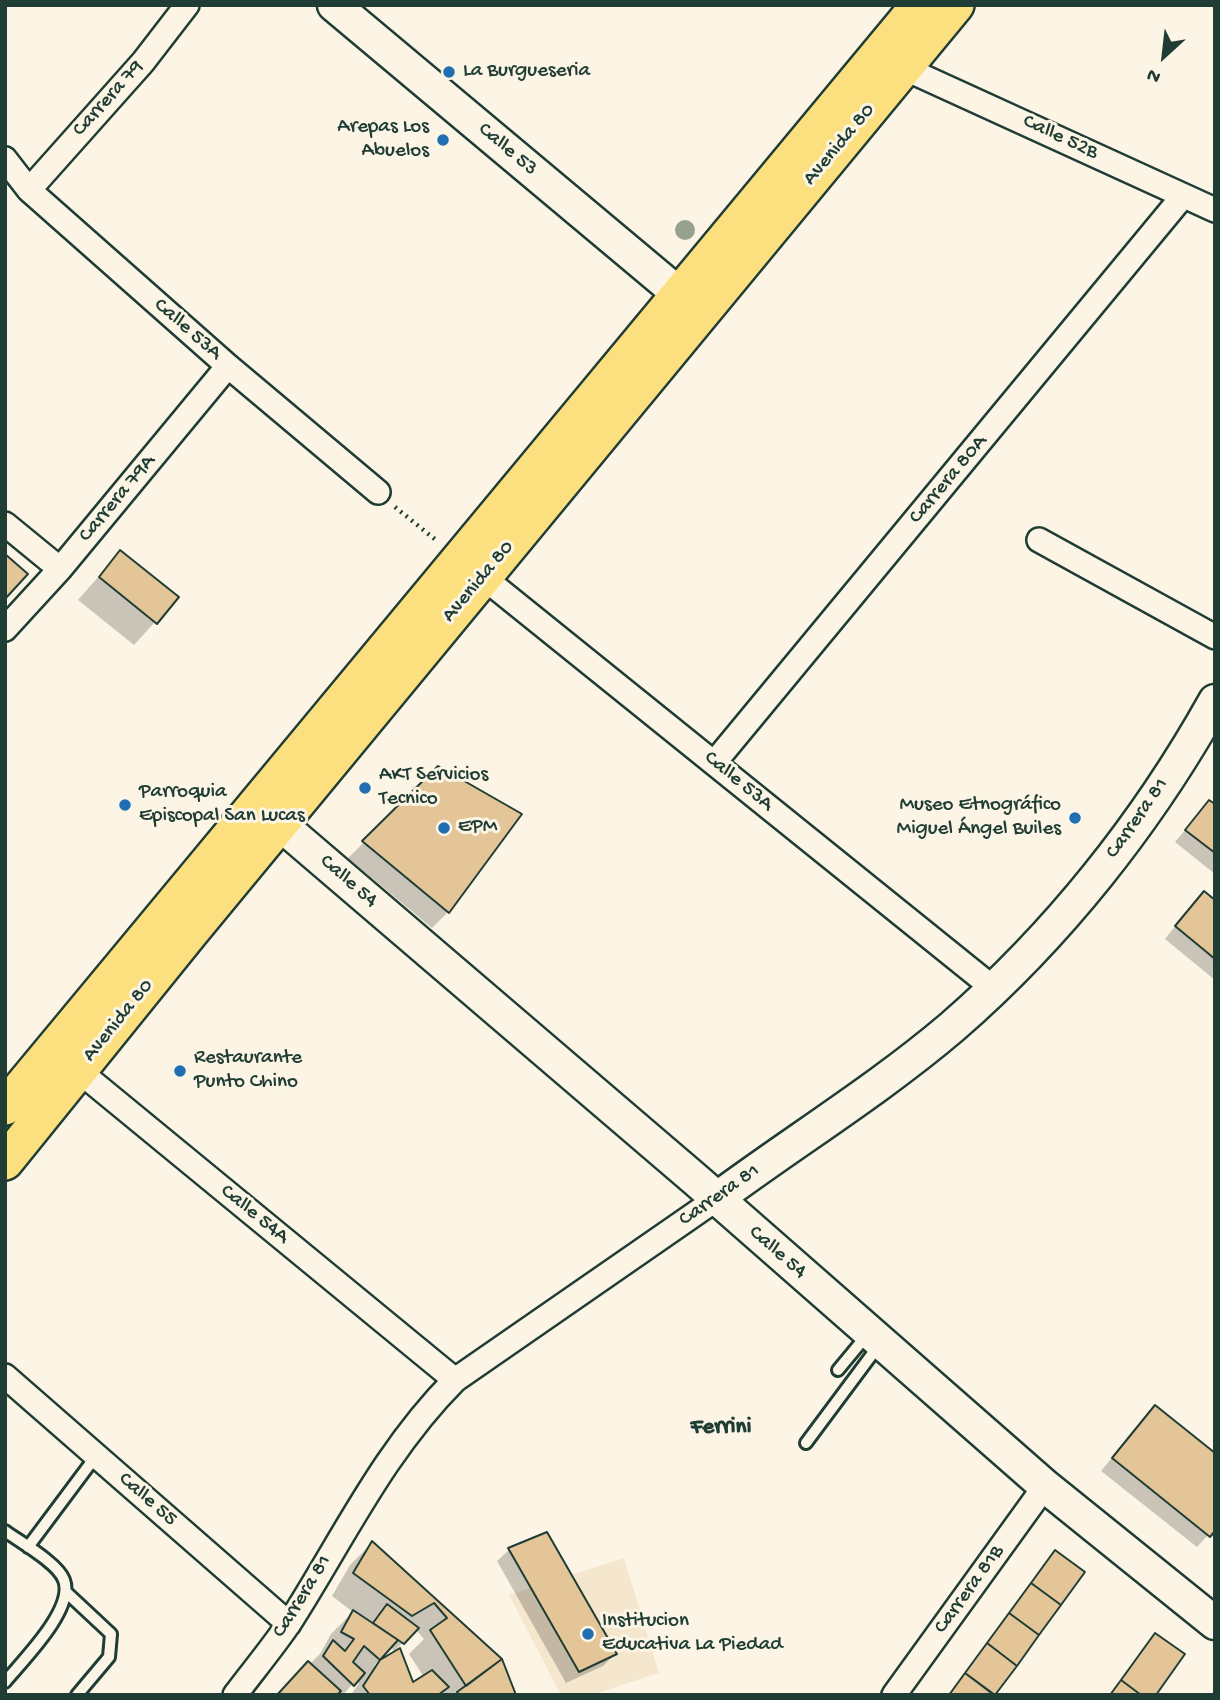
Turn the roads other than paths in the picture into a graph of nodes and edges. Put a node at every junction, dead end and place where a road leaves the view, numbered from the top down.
1 (187, 5) edge
2 (334, 5) edge
3 (919, 5) edge
4 (956, 5) edge
5 (904, 68) junction
6 (5, 159) edge
7 (29, 190) junction
8 (1183, 196) junction
9 (1215, 210) edge
10 (679, 294) junction
11 (228, 366) junction
12 (377, 492) road end
13 (5, 524) edge
14 (1039, 540) dead end
15 (60, 569) junction
16 (483, 577) junction
17 (5, 629) edge
18 (1215, 637) edge
19 (1215, 701) edge
20 (715, 763) junction
21 (280, 824) junction
22 (993, 988) junction
23 (66, 1060) junction
24 (5, 1107) edge
25 (5, 1162) edge
26 (715, 1200) junction
27 (874, 1338) junction
28 (838, 1370) dead end
29 (5, 1376) edge
30 (455, 1380) junction
31 (806, 1443) dead end
32 (96, 1456) junction
33 (1045, 1486) junction
34 (5, 1531) edge
35 (28, 1547) junction
36 (66, 1592) junction
37 (1215, 1623) edge
38 (289, 1624) junction
39 (5, 1682) edge
40 (76, 1695) edge
41 (235, 1695) edge
42 (894, 1695) edge

1 - 7 street, Carrera 79
2 - 10 street, Calle 53
3 - 10 main road, Avenida 80
4 - 5 main road, Avenida 80
5 - 8 street, Calle 52B
5 - 16 main road, Avenida 80
6 - 7 street, Calle 53A
7 - 11 street, Calle 53A
8 - 9 street, Calle 52B
8 - 20 street, Carrera 80A
10 - 23 main road, Avenida 80
11 - 12 street, Calle 53A
11 - 15 street, Carrera 79A
13 - 15 street
14 - 18 street
15 - 17 street, Carrera 79A
16 - 20 street, Calle 53A
16 - 21 main road, Avenida 80
19 - 22 street, Carrera 81
20 - 22 street, Calle 53A
21 - 23 main road, Avenida 80
21 - 26 street, Calle 54
22 - 26 street, Carrera 81
23 - 24 main road, Avenida 80
23 - 25 main road, Avenida 80
23 - 30 street, Calle 54A
26 - 27 street, Calle 54
26 - 30 street, Carrera 81
27 - 28 lane
27 - 31 lane
27 - 33 street, Calle 54
29 - 32 street, Calle 55
30 - 38 street, Carrera 81
32 - 35 lane
32 - 38 street, Calle 55
33 - 37 street, Calle 54
33 - 42 street, Carrera 81B
34 - 35 lane
35 - 36 lane
36 - 39 lane
36 - 40 lane
38 - 41 street, Carrera 81

